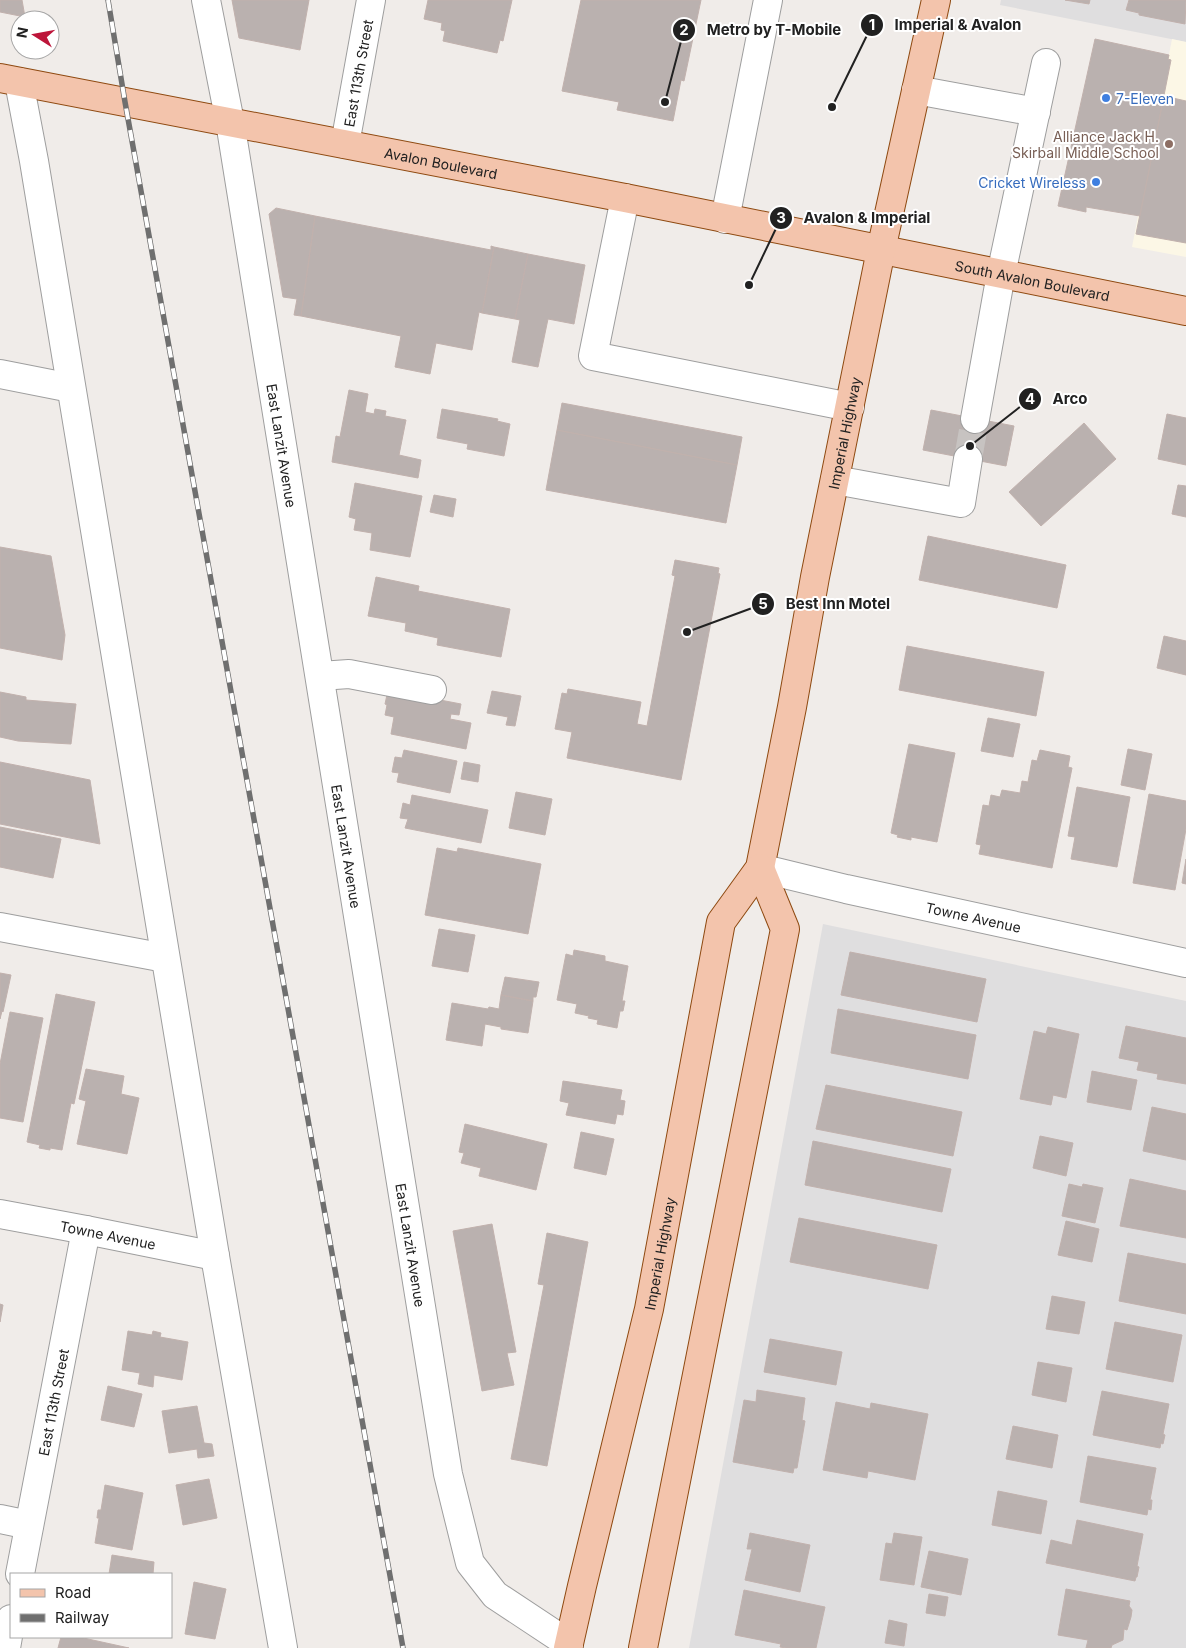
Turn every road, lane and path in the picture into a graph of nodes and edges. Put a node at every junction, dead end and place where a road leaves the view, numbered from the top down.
1 (206, 0) edge
2 (371, 0) edge
3 (768, 0) edge
4 (936, 0) edge
5 (1046, 63) dead end
6 (9, 80) edge
7 (916, 90) junction
8 (1036, 112) junction
9 (230, 122) junction
10 (345, 144) junction
11 (625, 198) junction
12 (725, 219) junction
13 (881, 250) junction
14 (1001, 274) junction
15 (1186, 311) edge
16 (0, 374) edge
17 (71, 388) junction
18 (850, 407) junction
19 (975, 419) tunnel mouth
20 (968, 459) tunnel mouth
21 (835, 480) junction
22 (320, 676) junction
23 (432, 690) dead end
24 (760, 868) junction
25 (0, 927) edge
26 (165, 958) junction
27 (1186, 964) edge
28 (0, 1214) edge
29 (86, 1230) junction
30 (215, 1256) junction
31 (0, 1519) edge
32 (29, 1525) junction
33 (20, 1573) edge
34 (10, 1625) edge
35 (570, 1647) edge
36 (6, 1648) edge
37 (283, 1648) edge
38 (643, 1648) edge

1 - 9 street, East Lanzit Avenue
2 - 10 street, East 113th Street
3 - 12 street
4 - 7 main road, Imperial Highway
5 - 8 street
6 - 9 main road, Avalon Boulevard
6 - 17 street
7 - 8 street
7 - 13 main road, Imperial Highway
8 - 14 street
9 - 10 main road, Avalon Boulevard
9 - 22 street, East Lanzit Avenue
10 - 11 main road, Avalon Boulevard
11 - 12 main road, Avalon Boulevard
11 - 18 street
12 - 13 main road, Avalon Boulevard
13 - 14 main road, South Avalon Boulevard
13 - 18 main road, Imperial Highway
14 - 15 main road, South Avalon Boulevard
14 - 19 street
16 - 17 street
17 - 26 street
18 - 21 main road, Imperial Highway
20 - 21 street
21 - 24 main road, Imperial Highway
22 - 23 street
22 - 35 street, East Lanzit Avenue
24 - 27 street, Towne Avenue
24 - 35 main road, Imperial Highway
24 - 38 main road
25 - 26 street
26 - 30 street
28 - 29 street, Towne Avenue
29 - 30 street, Towne Avenue
29 - 32 street, East 113th Street
30 - 37 street
31 - 32 street
32 - 33 street, East 113th Street
34 - 36 street

